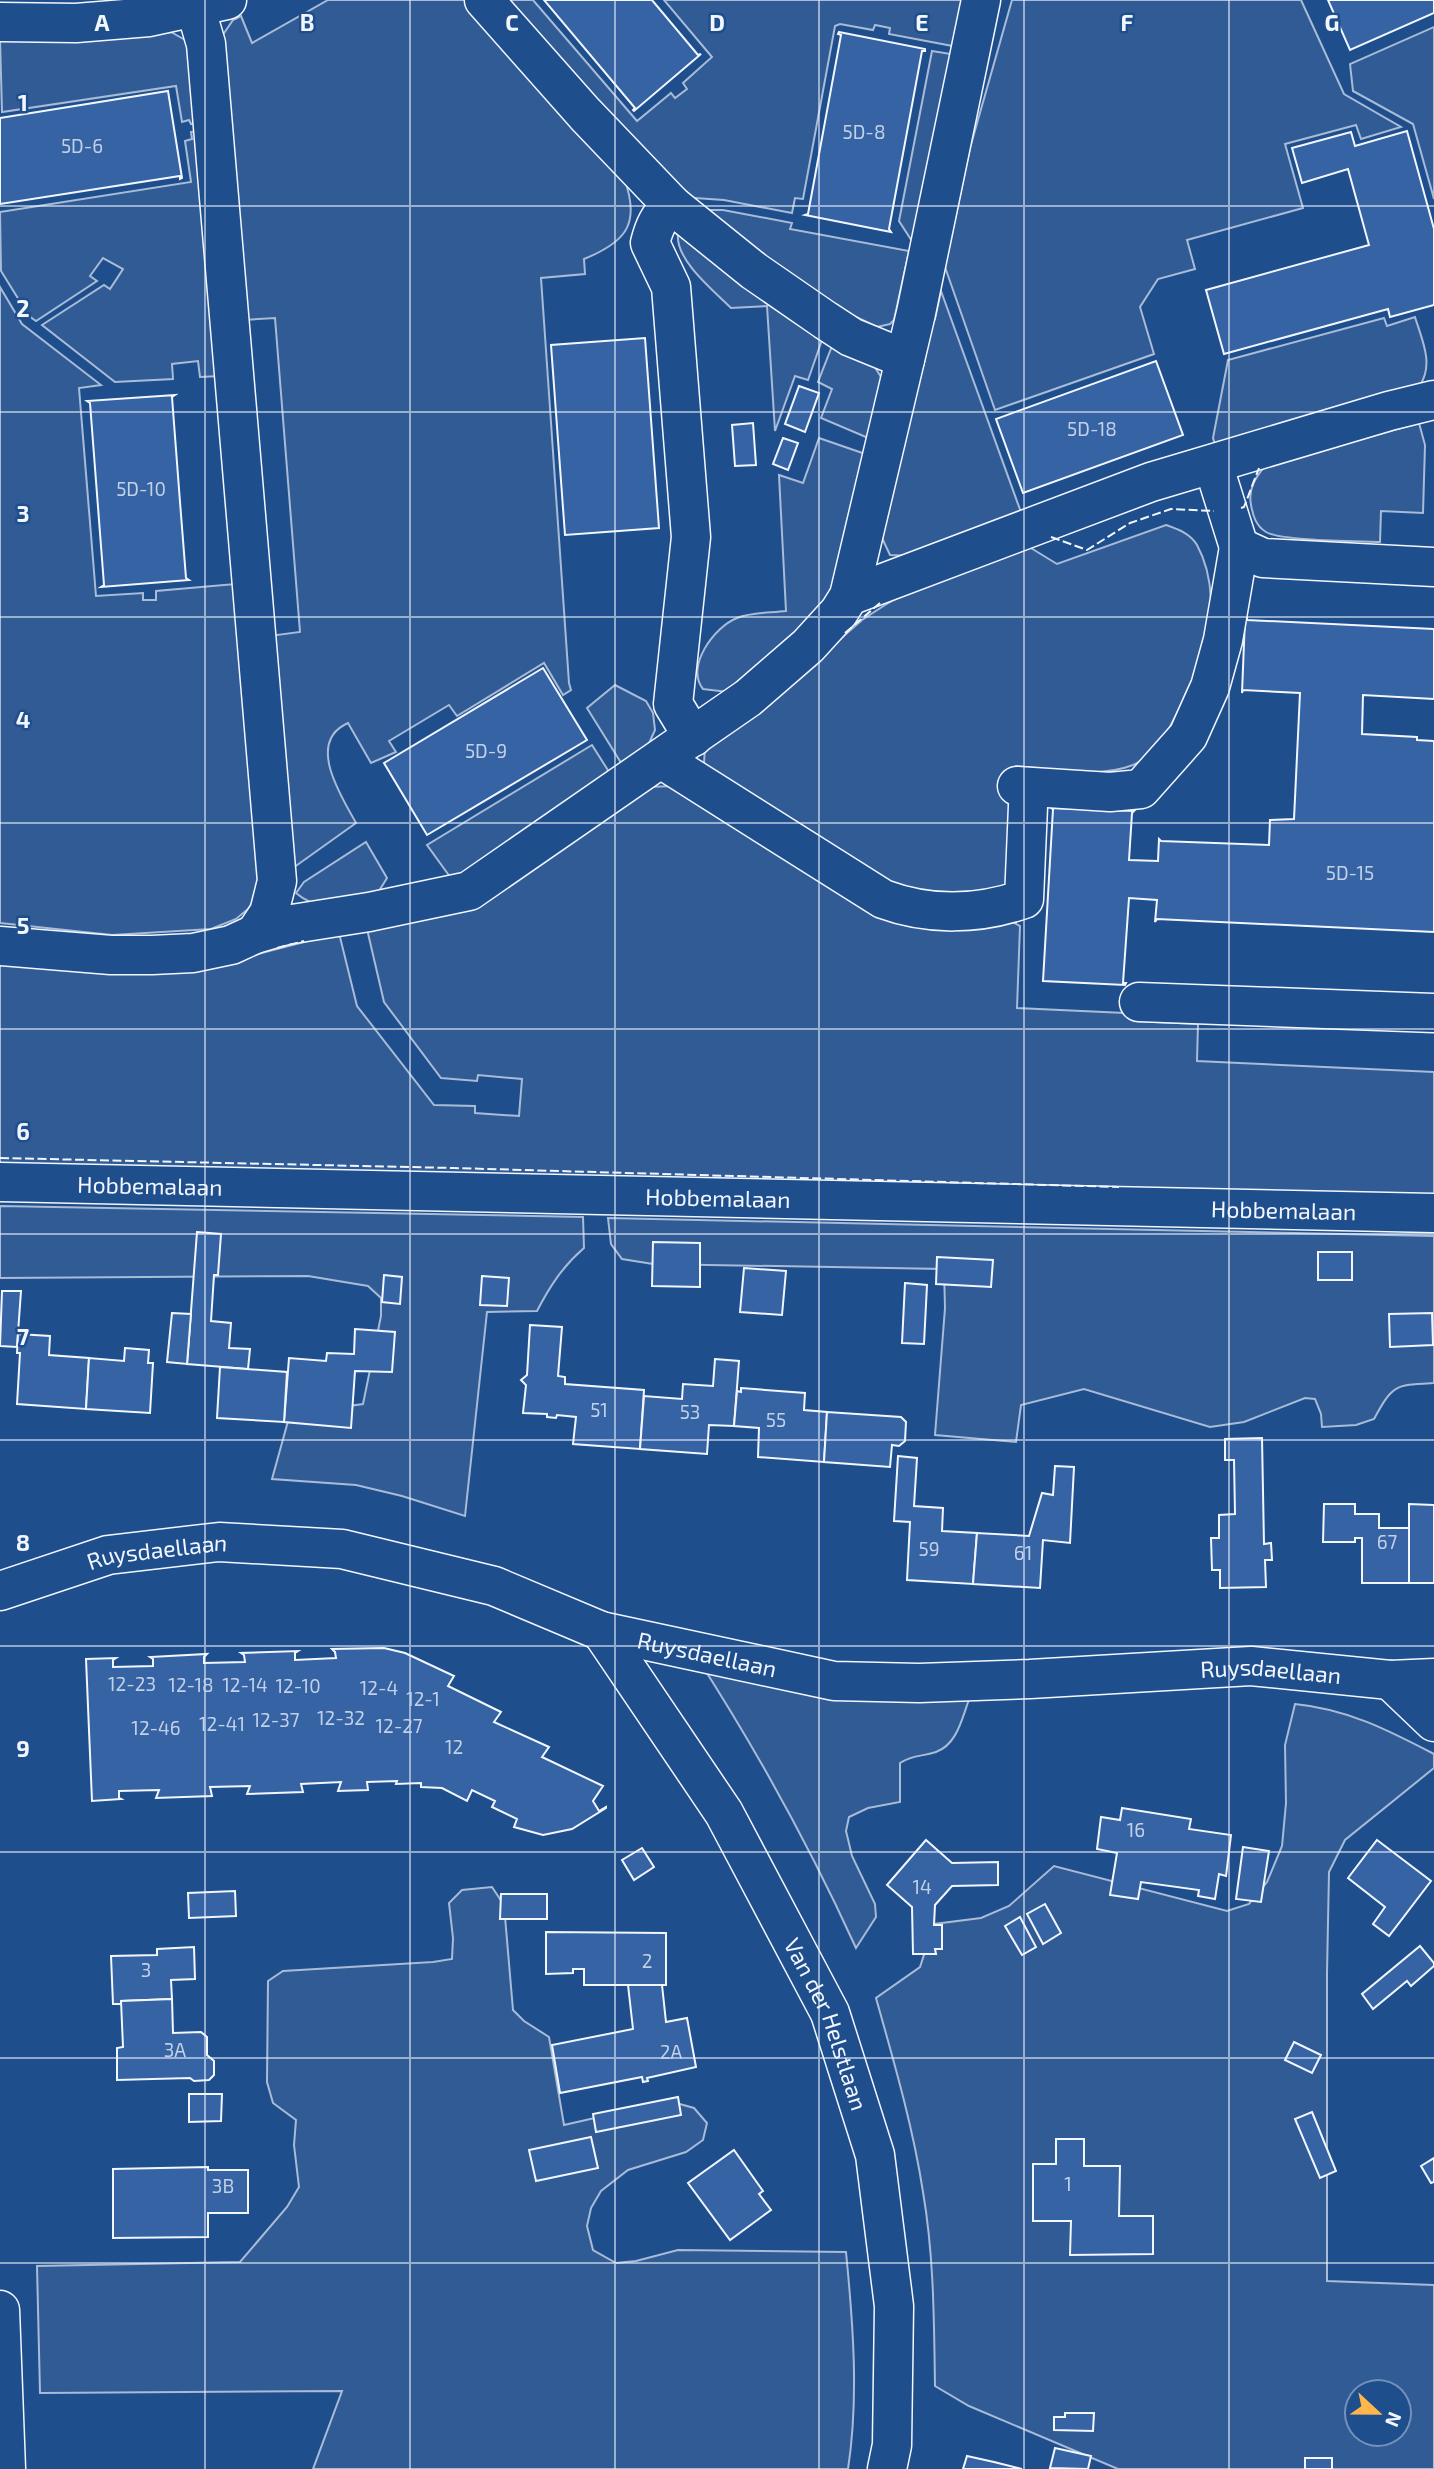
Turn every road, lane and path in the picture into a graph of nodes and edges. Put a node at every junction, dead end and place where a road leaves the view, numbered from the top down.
1 (484, 0) edge
2 (981, 0) edge
3 (206, 3) edge
4 (0, 22) edge
5 (672, 205) junction
6 (905, 359) junction
7 (1434, 400) edge
8 (1213, 464) junction
9 (1239, 547) junction
10 (1434, 567) edge
11 (849, 596) junction
12 (693, 737) junction
13 (661, 759) junction
14 (255, 934) junction
15 (0, 946) edge
16 (1139, 1002) dead end
17 (1434, 1013) edge
18 (0, 1182) edge
19 (1434, 1213) edge
20 (0, 1591) edge
21 (601, 1631) junction
22 (1434, 1678) edge
23 (1390, 1680) junction
24 (1434, 1722) edge
25 (0, 2310) edge
26 (6, 2469) edge
27 (887, 2469) edge

1 - 5 street
2 - 6 street
3 - 4 street
3 - 14 street
5 - 6 street
5 - 12 street
6 - 11 street
7 - 8 street
8 - 9 street
8 - 11 street
9 - 10 street
9 - 13 street
11 - 12 street
12 - 13 street
13 - 14 street
14 - 15 street
16 - 17 street
18 - 19 street, Hobbemalaan
20 - 21 street, Ruysdaellaan
21 - 23 street, Ruysdaellaan
21 - 27 street, Van der Helstlaan
22 - 23 street, Ruysdaellaan
23 - 24 street
25 - 26 street

